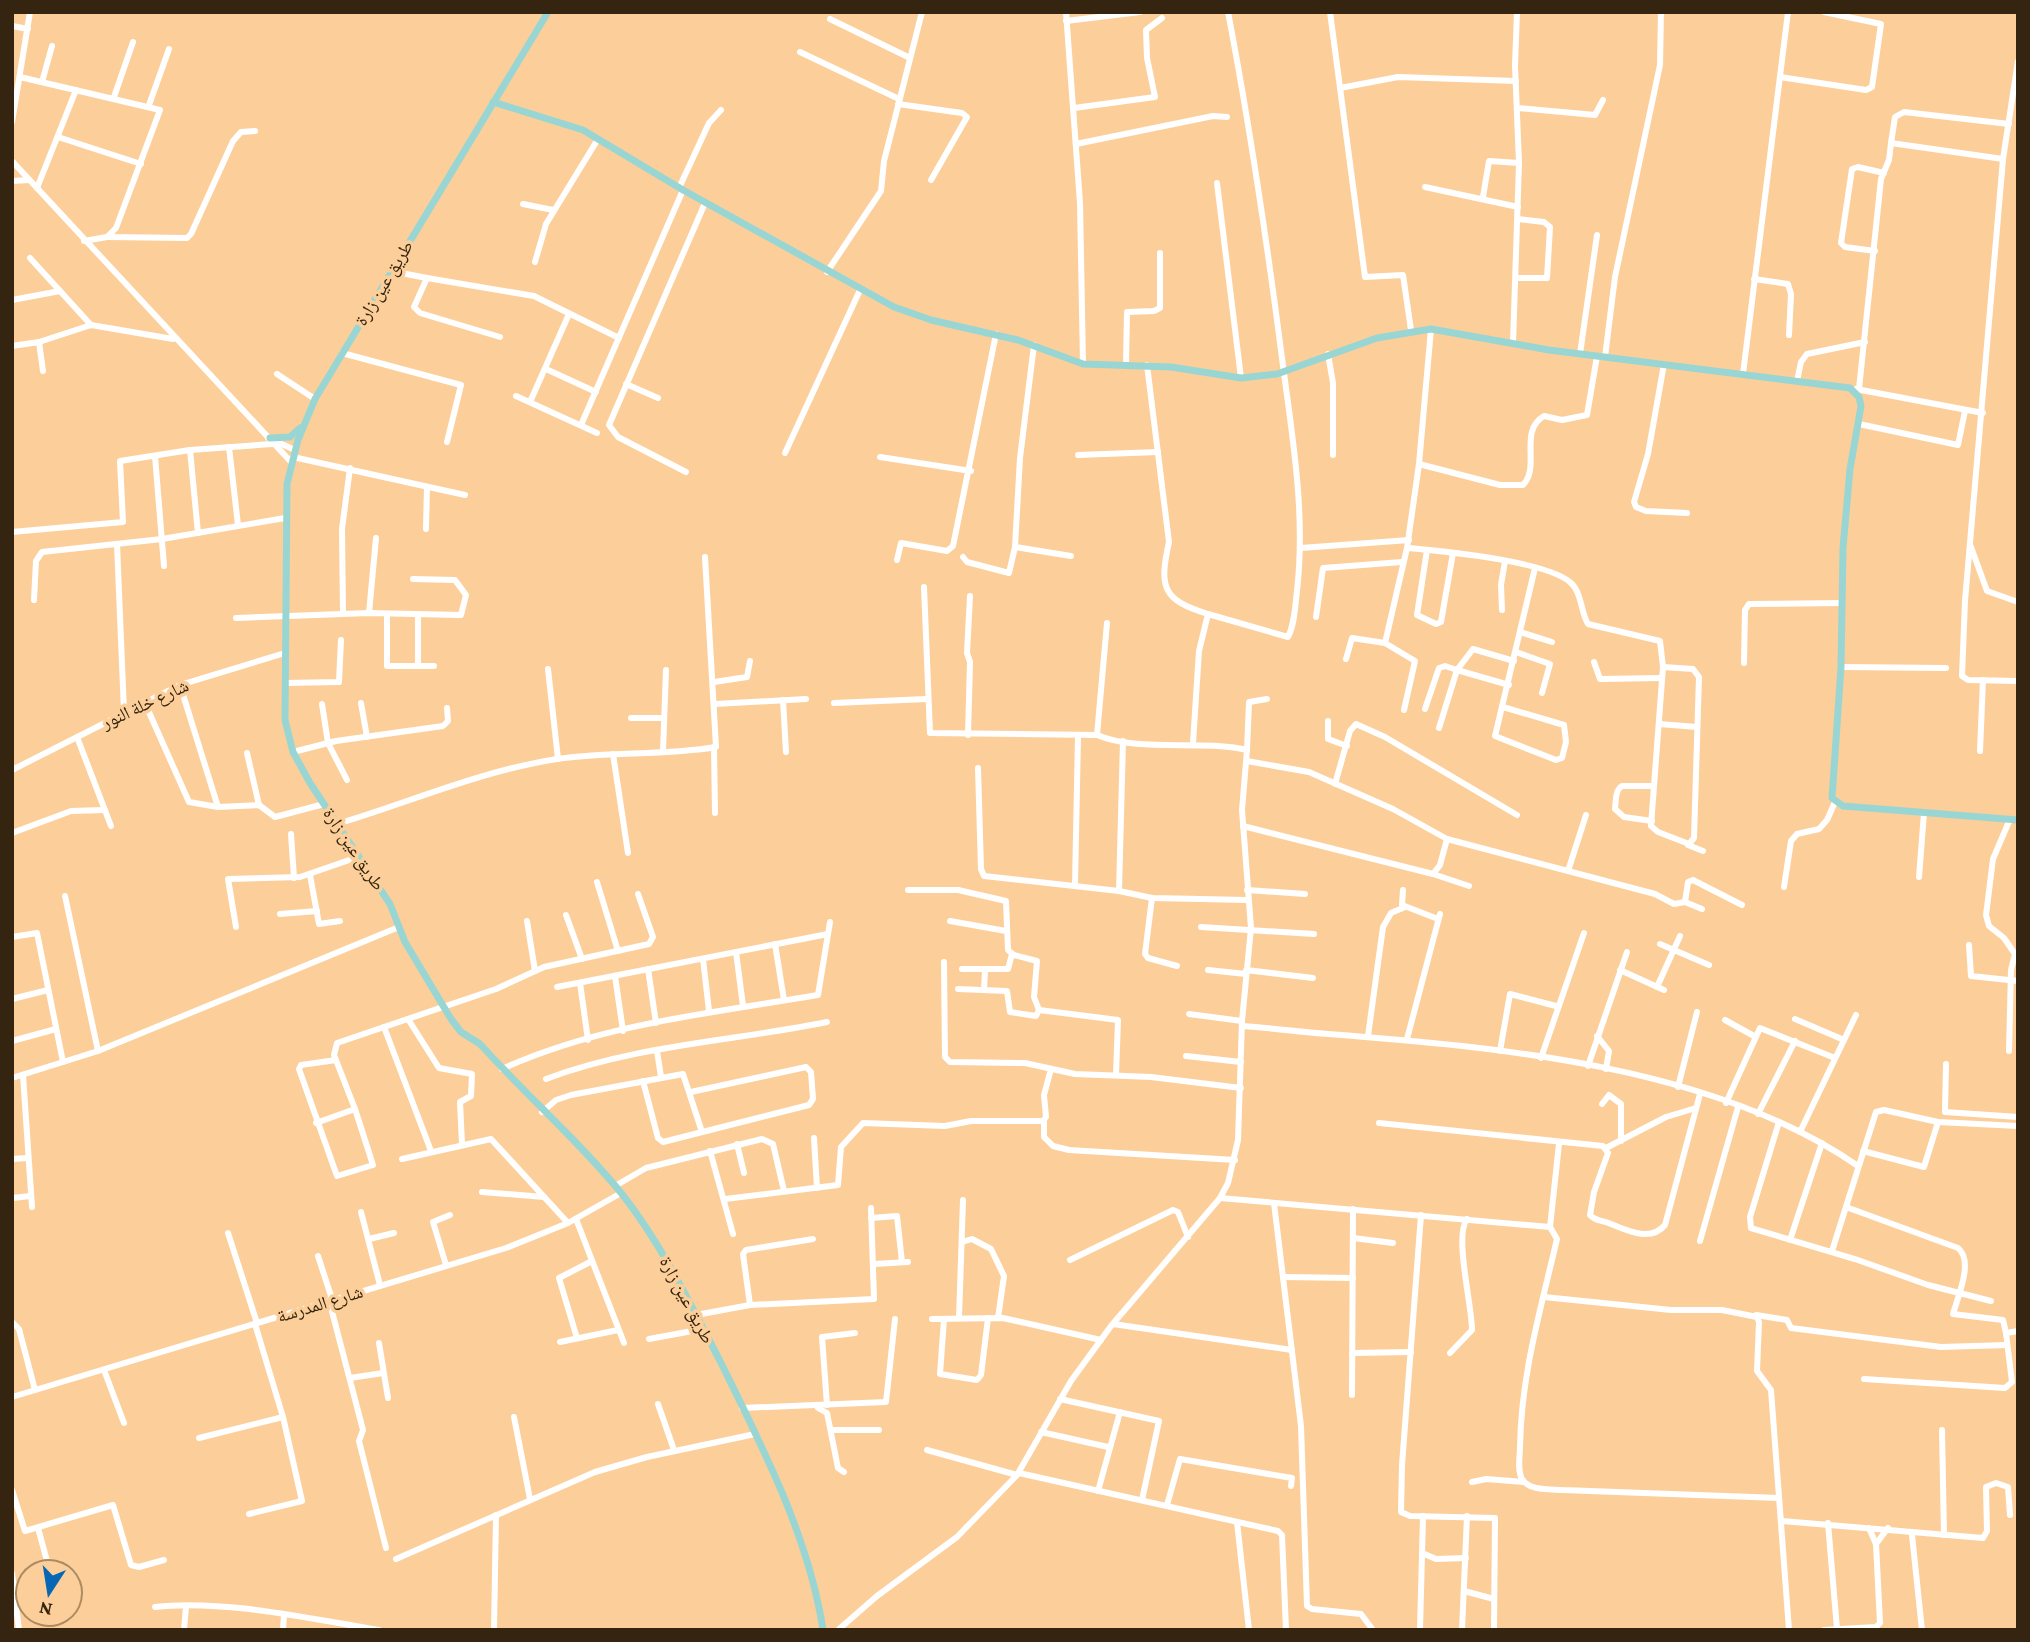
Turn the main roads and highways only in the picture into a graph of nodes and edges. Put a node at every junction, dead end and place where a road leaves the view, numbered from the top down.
1 (548, 12) edge
2 (493, 102) junction
3 (304, 422) junction
4 (269, 440) road end
5 (2014, 820) edge
6 (823, 1630) edge

1 - 2 main road, طريق عين زارة
2 - 3 main road, طريق عين زارة
2 - 5 main road
3 - 4 main road
3 - 6 main road, طريق عين زارة

